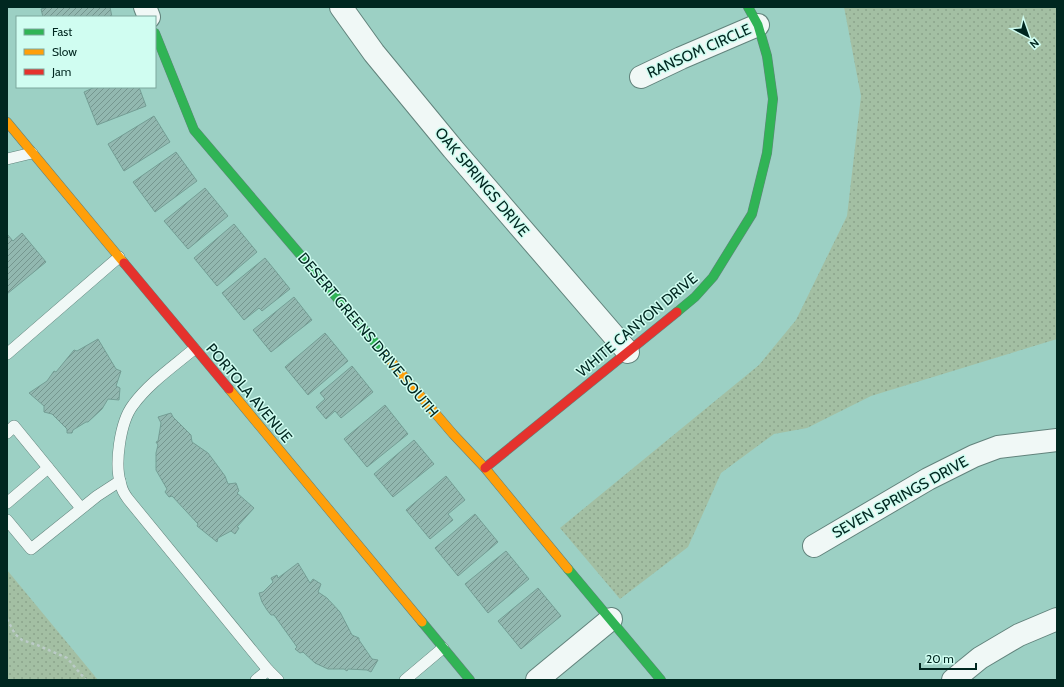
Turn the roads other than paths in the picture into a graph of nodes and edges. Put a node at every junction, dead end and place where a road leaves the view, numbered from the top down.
1 (342, 7) edge
2 (753, 16) edge
3 (156, 35) edge
4 (641, 77) dead end
5 (7, 122) edge
6 (32, 153) junction
7 (7, 159) edge
8 (119, 257) junction
9 (194, 349) junction
10 (628, 352) junction
11 (7, 354) edge
12 (9, 427) edge
13 (1057, 440) edge
14 (48, 468) junction
15 (485, 468) junction
16 (120, 481) junction
17 (7, 503) edge
18 (81, 508) junction
19 (7, 520) edge
20 (814, 546) dead end
21 (1057, 618) edge
22 (611, 619) junction
23 (444, 648) junction
24 (268, 670) junction
25 (256, 680) edge
26 (278, 680) edge
27 (405, 680) edge
28 (470, 680) edge
29 (537, 680) edge
30 (661, 680) edge
31 (953, 680) edge

1 - 10 street, OAK SPRINGS DRIVE
2 - 4 street, RANSOM CIRCLE
2 - 10 street, WHITE CANYON DRIVE
3 - 15 street, DESERT GREENS DRIVE SOUTH
5 - 6 street, PORTOLA AVENUE
6 - 7 lane
6 - 8 street, PORTOLA AVENUE
8 - 9 street, PORTOLA AVENUE
8 - 11 lane
9 - 16 lane
9 - 23 street, PORTOLA AVENUE
10 - 15 street, WHITE CANYON DRIVE
12 - 14 lane
13 - 20 street, SEVEN SPRINGS DRIVE
14 - 17 lane
14 - 18 lane
15 - 22 street, DESERT GREENS DRIVE SOUTH
16 - 18 lane
16 - 24 lane
18 - 19 lane
21 - 31 street
22 - 29 street
22 - 30 street, DESERT GREENS DRIVE SOUTH
23 - 27 lane
23 - 28 street, PORTOLA AVENUE
24 - 25 lane
24 - 26 lane

